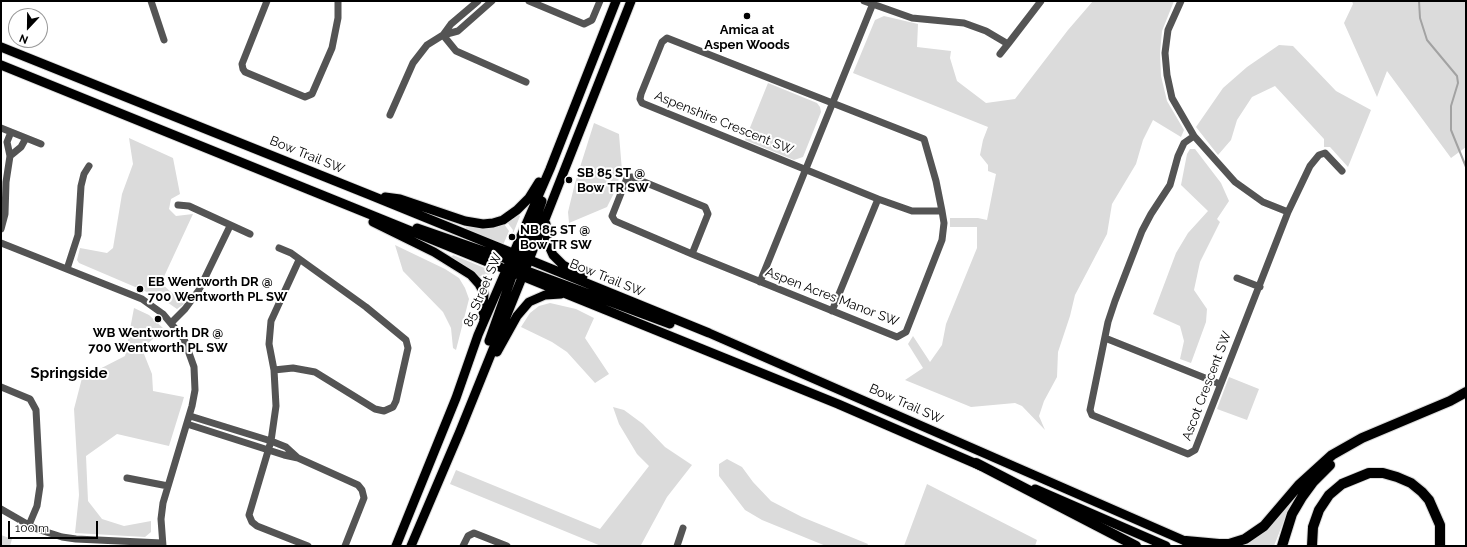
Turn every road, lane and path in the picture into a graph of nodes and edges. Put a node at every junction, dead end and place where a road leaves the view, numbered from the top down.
1 (152, 1) edge
2 (267, 1) edge
3 (338, 1) edge
4 (478, 1) edge
5 (492, 1) edge
6 (529, 1) edge
7 (600, 1) edge
8 (616, 1) edge
9 (631, 1) edge
10 (864, 1) edge
11 (1041, 1) edge
12 (1181, 1) edge
13 (873, 3) edge
14 (443, 35) junction
15 (164, 40) dead end
16 (1008, 44) junction
17 (1, 47) edge
18 (1000, 54) dead end
19 (1, 65) edge
20 (526, 82) dead end
21 (832, 104) junction
22 (390, 115) dead end
23 (571, 116) junction
24 (1, 128) edge
25 (11, 132) junction
26 (1194, 136) junction
27 (26, 138) junction
28 (41, 144) dead end
29 (10, 156) junction
30 (89, 166) dead end
31 (550, 169) junction
32 (806, 169) junction
33 (1342, 171) dead end
34 (316, 193) junction
35 (370, 195) junction
36 (878, 199) junction
37 (178, 204) dead end
38 (942, 211) junction
39 (1288, 212) junction
40 (546, 216) junction
41 (230, 226) junction
42 (1, 229) edge
43 (250, 234) dead end
44 (1, 243) edge
45 (279, 248) dead end
46 (692, 254) junction
47 (299, 260) junction
48 (518, 265) junction
49 (67, 269) junction
50 (1237, 278) dead end
51 (760, 282) junction
52 (1260, 286) junction
53 (566, 294) junction
54 (832, 311) junction
55 (172, 322) junction
56 (709, 333) junction
57 (478, 335) junction
58 (1105, 338) junction
59 (743, 349) junction
60 (274, 370) junction
61 (1220, 384) junction
62 (1, 387) edge
63 (475, 391) junction
64 (1466, 392) edge
65 (190, 416) junction
66 (187, 424) junction
67 (1362, 438) junction
68 (271, 440) junction
69 (268, 450) junction
70 (436, 450) junction
71 (450, 455) junction
72 (298, 458) junction
73 (976, 463) junction
74 (127, 478) dead end
75 (168, 486) junction
76 (1, 509) edge
77 (29, 525) junction
78 (683, 528) dead end
79 (1186, 541) junction
80 (163, 544) edge
81 (308, 546) edge
82 (345, 546) edge
83 (396, 546) edge
84 (411, 546) edge
85 (463, 546) edge
86 (507, 546) edge
87 (677, 546) edge
88 (1136, 546) edge
89 (1166, 546) edge
90 (1197, 546) edge
91 (1282, 546) edge
92 (1312, 546) edge
93 (1440, 546) edge

1 - 15 street
2 - 3 street
4 - 14 street
5 - 14 street
6 - 7 street
8 - 23 main road, 85 Street SW
9 - 40 main road, 85 Street SW
10 - 13 street
11 - 16 street
12 - 26 street
13 - 16 street
13 - 21 street
14 - 20 street
14 - 22 street
16 - 18 street
17 - 35 main road, Bow Trail SW
19 - 34 main road
21 - 32 street
21 - 32 street, Aspenshire Crescent SW
21 - 38 street, Aspen Acres Manor SW
23 - 31 main road, 85 Street SW
23 - 48 main road
24 - 25 street
25 - 27 street
25 - 29 street
26 - 39 street
26 - 58 street, Ascot Crescent SW
27 - 28 street
27 - 29 street
29 - 42 street
30 - 49 street
31 - 35 main road
31 - 48 main road, 85 Street SW
32 - 36 street
32 - 51 street
33 - 39 street, Ascot Crescent SW
34 - 48 main road
34 - 57 main road
35 - 48 main road, Bow Trail SW
36 - 38 street
36 - 54 street
37 - 41 street
38 - 54 street, Aspen Acres Manor SW
39 - 52 street, Ascot Crescent SW
40 - 48 main road, 85 Street SW
40 - 56 main road
41 - 43 street
41 - 55 street
44 - 49 street
45 - 47 street
46 - 46 street, Aspen Acres Manor SW
46 - 51 street, Aspen Acres Manor SW
47 - 60 street
47 - 60 street
48 - 53 main road, Bow Trail SW
48 - 56 main road, Bow Trail SW
48 - 57 main road, 85 Street SW
48 - 59 main road
48 - 63 main road, 85 Street SW
49 - 55 street
50 - 52 street
51 - 54 street, Aspen Acres Manor SW
52 - 61 street, Ascot Crescent SW
53 - 63 main road
53 - 73 main road, Bow Trail SW
55 - 65 street
56 - 59 main road, Bow Trail SW
57 - 70 main road, 85 Street SW
58 - 61 street
58 - 61 street, Ascot Crescent SW
59 - 79 main road, Bow Trail SW
60 - 68 street
62 - 77 street
63 - 71 main road, 85 Street SW
64 - 67 highway
65 - 66 street
65 - 68 street
66 - 69 street
66 - 75 street
67 - 79 highway
67 - 91 highway
68 - 69 street
68 - 72 street
69 - 72 street
69 - 81 street
70 - 71 main road
70 - 83 main road, 85 Street SW
71 - 84 main road, 85 Street SW
72 - 82 street
73 - 88 highway
73 - 89 main road, Bow Trail SW
74 - 75 street
75 - 80 street
76 - 77 street
77 - 80 street
78 - 87 street
79 - 90 main road, Bow Trail SW
85 - 86 street
92 - 93 highway

